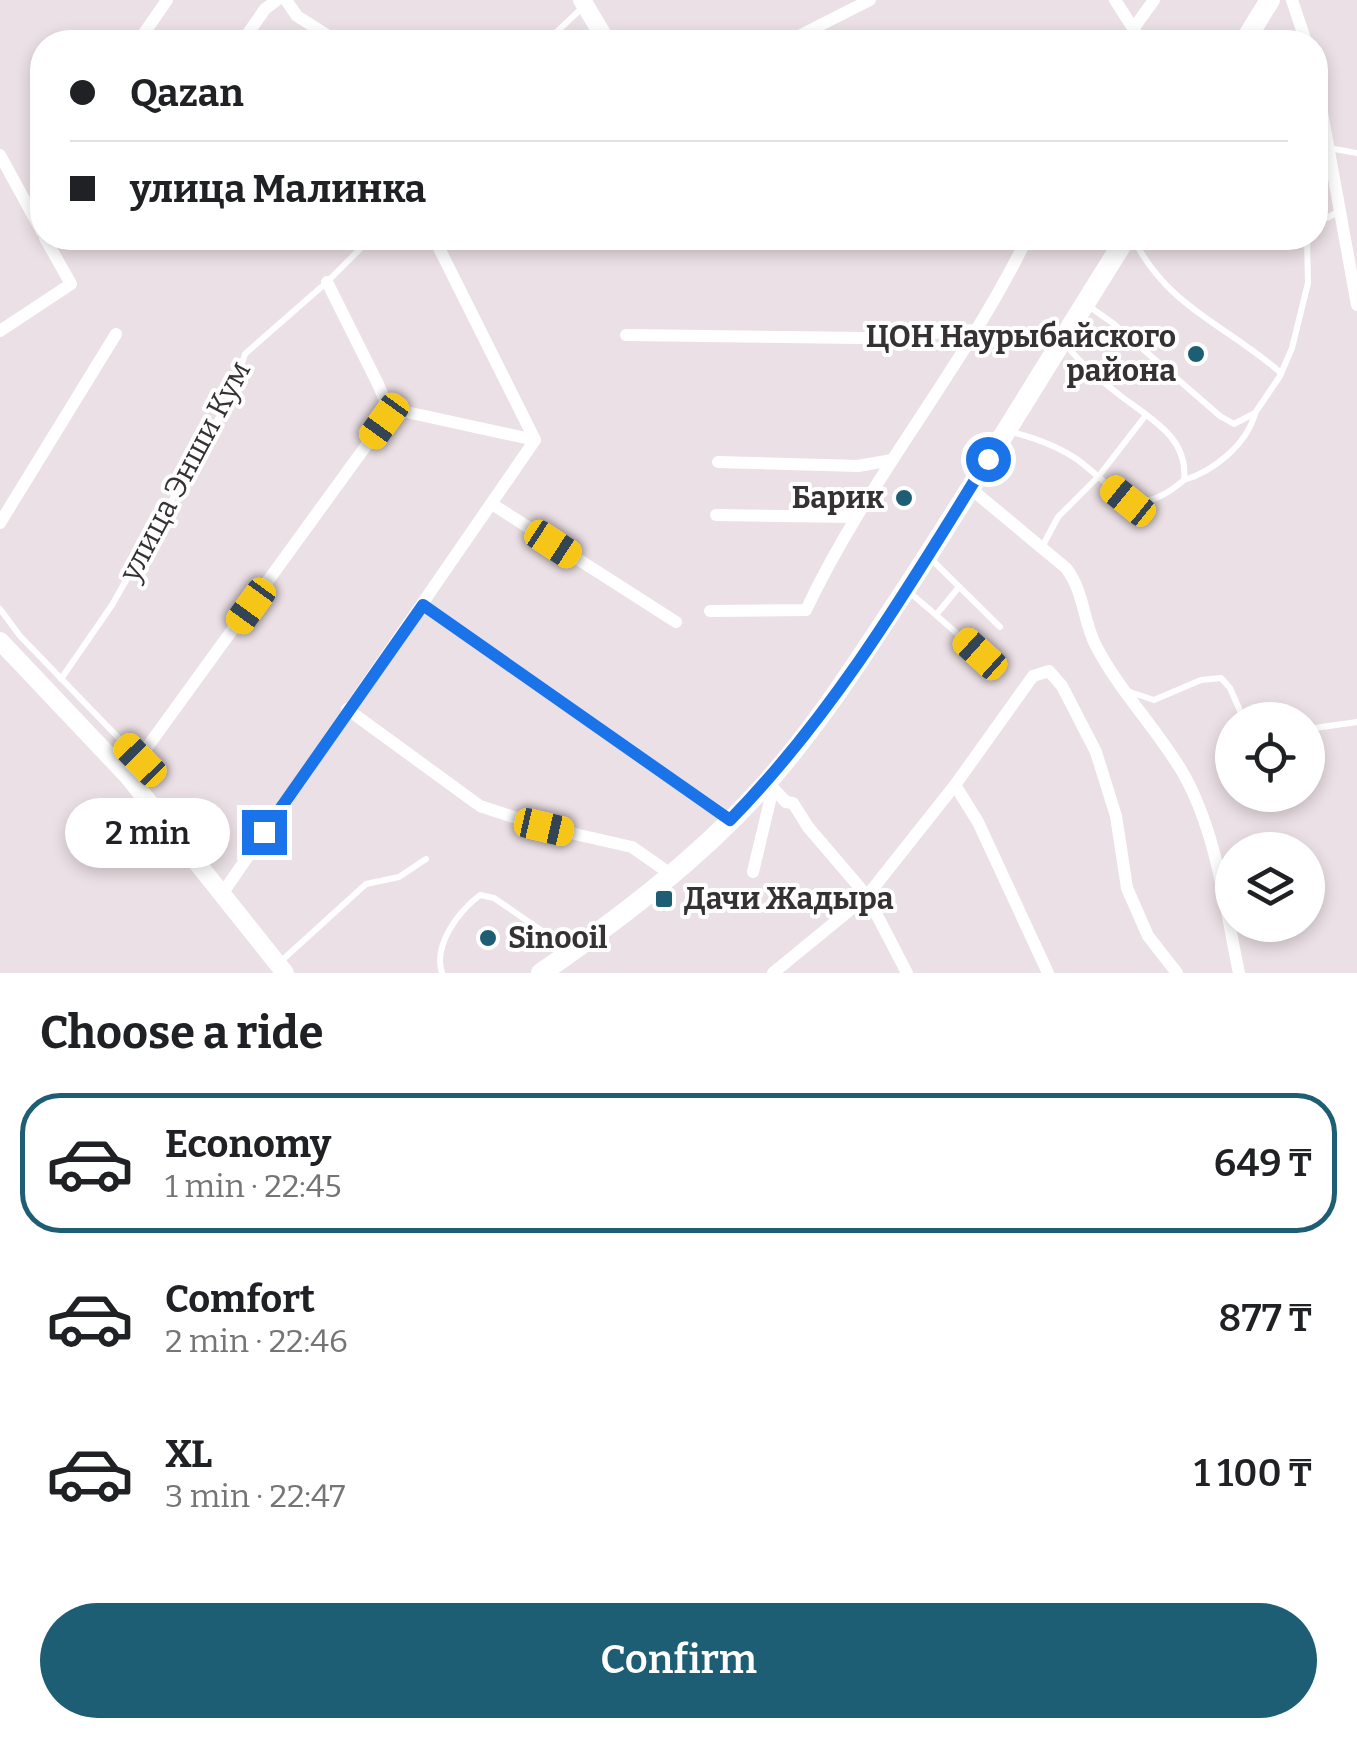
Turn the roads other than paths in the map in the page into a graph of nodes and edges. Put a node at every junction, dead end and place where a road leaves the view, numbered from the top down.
1 (167, 0) edge
2 (277, 0) edge
3 (286, 0) edge
4 (870, 0) edge
5 (1115, 0) edge
6 (1154, 0) edge
7 (1270, 0) edge
8 (1292, 0) edge
9 (583, 3) edge
10 (1133, 28) joint
11 (146, 30) edge
12 (250, 30) edge
13 (319, 30) edge
14 (557, 30) edge
15 (600, 30) edge
16 (821, 30) edge
17 (1251, 30) edge
18 (1302, 30) edge
19 (1328, 148) joint
20 (1357, 154) edge
21 (0, 155) edge
22 (6, 179) edge
23 (1340, 211) junction
24 (30, 214) edge
25 (1328, 217) edge
26 (52, 250) edge
27 (359, 250) edge
28 (440, 250) edge
29 (1020, 250) edge
30 (1121, 250) edge
31 (1137, 250) edge
32 (1309, 250) edge
33 (327, 282) junction
34 (1084, 304) junction
35 (1357, 305) edge
36 (975, 330) junction
37 (0, 332) edge
38 (116, 334) dead end
39 (626, 335) dead end
40 (1062, 340) junction
41 (1281, 373) junction
42 (388, 408) junction
43 (1255, 412) junction
44 (1146, 415) junction
45 (1006, 430) junction
46 (535, 440) junction
47 (892, 460) junction
48 (718, 462) dead end
49 (1098, 477) junction
50 (1184, 480) junction
51 (970, 488) junction
52 (492, 504) junction
53 (716, 514) dead end
54 (855, 517) junction
55 (0, 523) edge
56 (1041, 548) junction
57 (928, 556) junction
58 (958, 586) junction
59 (906, 589) junction
60 (423, 605) junction
61 (0, 608) edge
62 (710, 611) dead end
63 (936, 615) junction
64 (676, 622) dead end
65 (1000, 627) dead end
66 (0, 640) edge
67 (980, 654) dead end
68 (61, 679) junction
69 (1124, 690) junction
70 (1236, 702) edge
71 (347, 709) junction
72 (1357, 722) edge
73 (1325, 727) edge
74 (140, 760) junction
75 (126, 775) junction
76 (770, 785) junction
77 (955, 785) junction
78 (730, 820) junction
79 (426, 858) dead end
80 (754, 872) dead end
81 (672, 875) junction
82 (222, 894) junction
83 (867, 896) junction
84 (572, 951) junction
85 (282, 968) edge
86 (442, 973) edge
87 (540, 973) edge
88 (773, 973) edge
89 (907, 973) edge
90 (1048, 973) edge
91 (1177, 973) edge
92 (1240, 973) edge

1 - 11 street
2 - 12 street
3 - 13 street
4 - 16 street
5 - 10 street
6 - 10 street
7 - 17 main road
8 - 18 street
9 - 14 lane
9 - 15 main road
19 - 20 lane
19 - 23 street
21 - 22 street
22 - 24 street
23 - 25 lane
23 - 35 street
26 - 37 street
27 - 33 lane, улица Энши Кум
28 - 46 street
29 - 36 street
30 - 34 main road
31 - 41 lane
32 - 41 lane
33 - 42 street
33 - 68 lane, улица Энши Кум
34 - 40 main road
34 - 43 lane
36 - 39 street
36 - 47 street
38 - 55 street
40 - 44 lane
40 - 45 main road
41 - 43 lane
42 - 46 street
42 - 74 street
43 - 50 lane
44 - 49 lane
44 - 50 lane
45 - 49 lane
45 - 51 main road
46 - 52 street
47 - 48 street
47 - 54 street
49 - 50 lane
49 - 56 lane
51 - 56 street
51 - 57 main road
52 - 60 street
52 - 64 street
53 - 54 street
54 - 62 street
56 - 69 street
57 - 58 lane
57 - 59 main road
58 - 63 lane
58 - 65 lane
59 - 63 lane
59 - 76 main road
60 - 71 street
60 - 78 street
61 - 68 lane
63 - 67 lane
66 - 75 main road
68 - 74 lane
69 - 70 lane
69 - 92 street
71 - 81 street
71 - 82 street
72 - 73 lane
74 - 75 street
75 - 82 main road
76 - 78 main road
76 - 80 street
76 - 83 street
77 - 83 street
77 - 90 street
77 - 91 street
78 - 81 main road
79 - 85 lane
81 - 84 main road
82 - 85 main road
83 - 88 street
83 - 89 street
84 - 86 lane
84 - 87 main road

